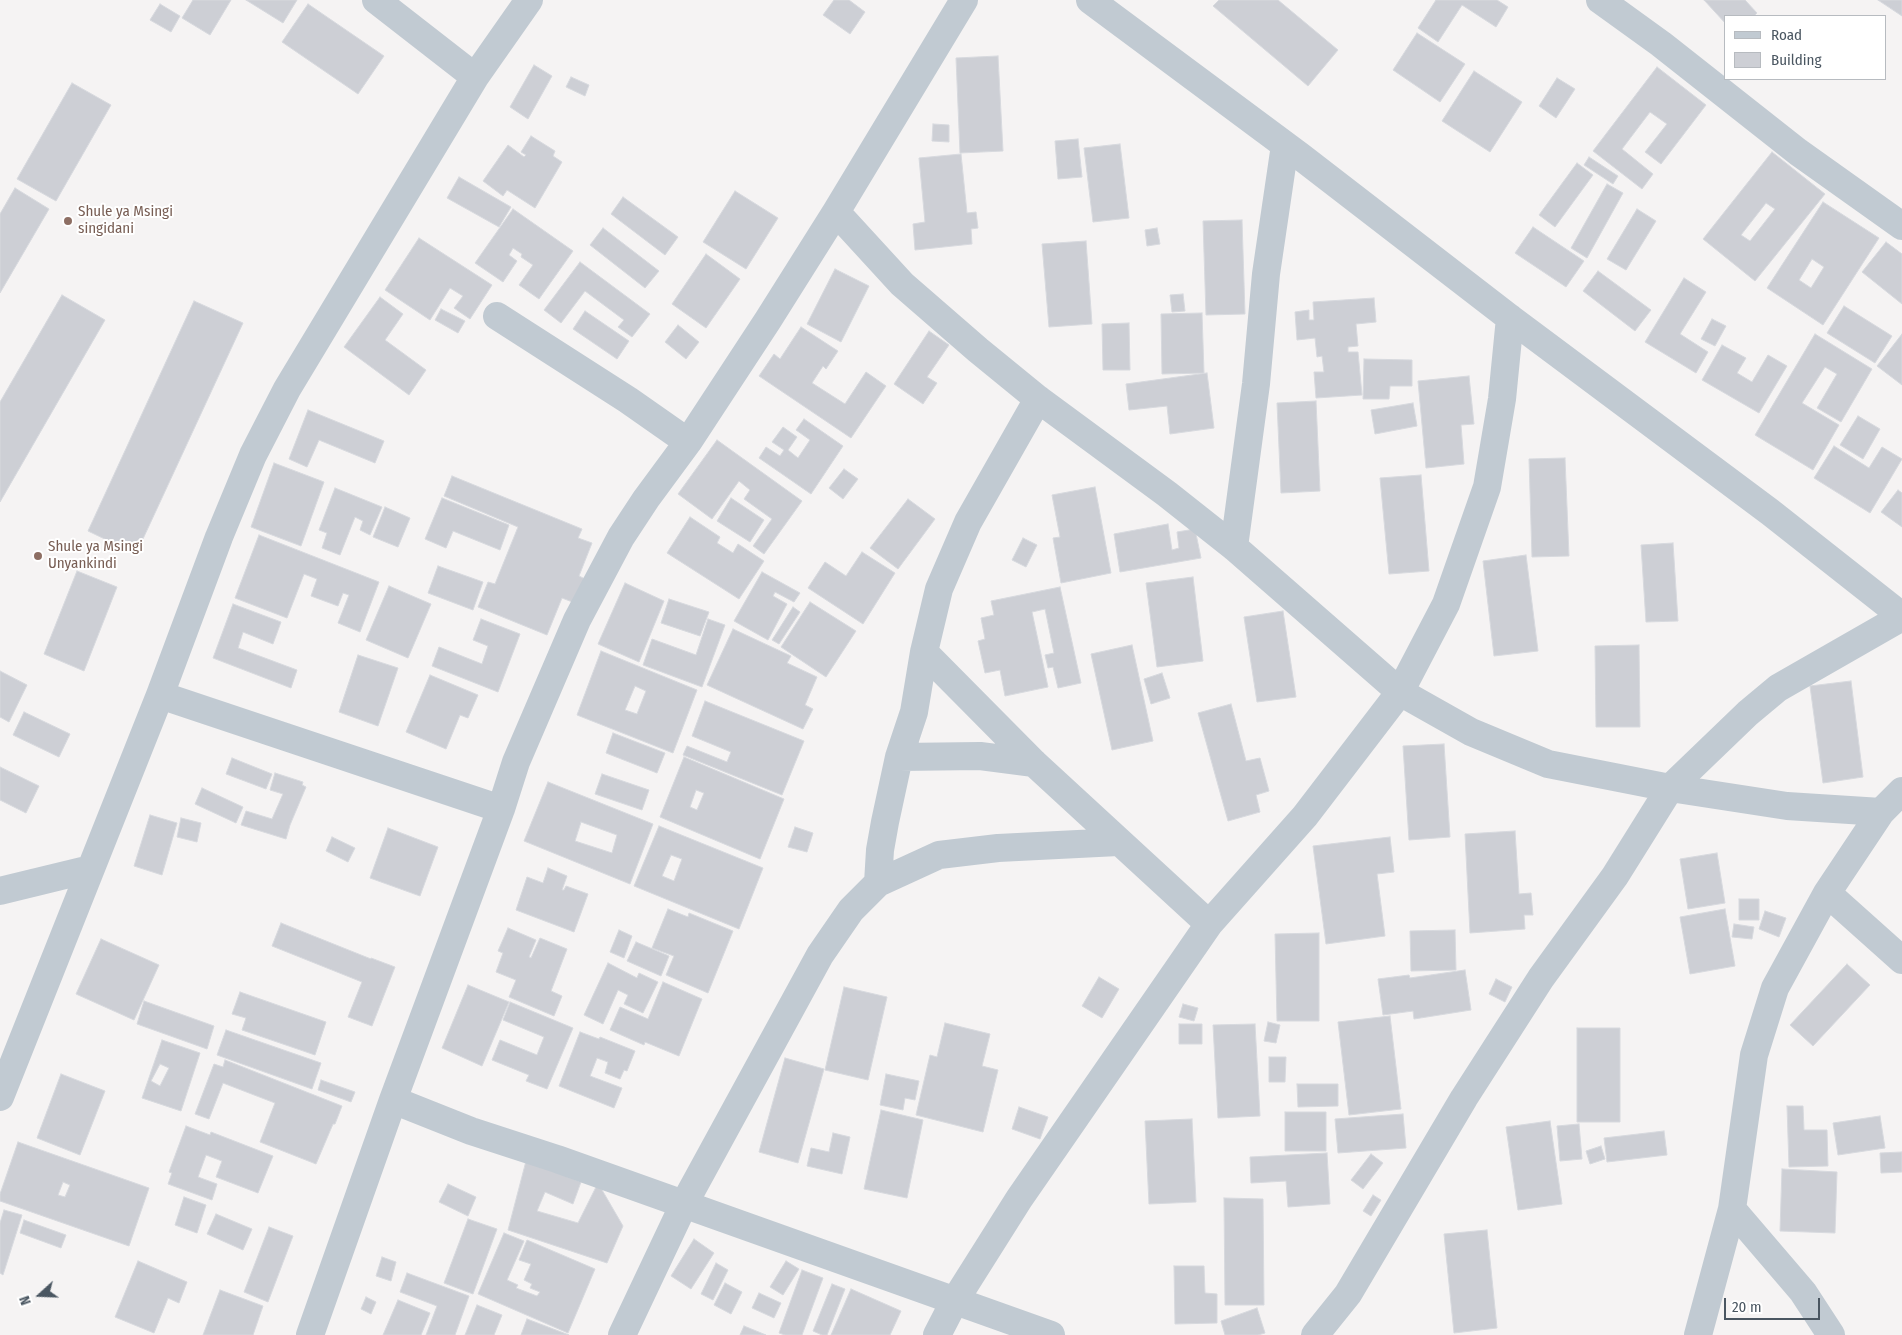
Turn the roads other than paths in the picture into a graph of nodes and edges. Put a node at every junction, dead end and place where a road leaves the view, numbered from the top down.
1 (376, 0) edge
2 (529, 0) edge
3 (964, 0) edge
4 (1090, 0) edge
5 (1600, 0) edge
6 (475, 77) junction
7 (1285, 145) junction
8 (836, 212) junction
9 (1902, 226) edge
10 (497, 316) dead end
11 (1510, 318) junction
12 (1038, 399) junction
13 (688, 442) junction
14 (1234, 548) junction
15 (1902, 616) edge
16 (924, 652) junction
17 (1400, 692) junction
18 (160, 695) junction
19 (900, 757) junction
20 (1034, 763) junction
21 (1670, 788) junction
22 (1902, 791) edge
23 (501, 809) junction
24 (1881, 812) junction
25 (1118, 842) junction
26 (90, 869) junction
27 (878, 882) junction
28 (0, 890) edge
29 (1827, 893) junction
30 (1209, 924) junction
31 (1902, 960) edge
32 (0, 1097) edge
33 (393, 1100) junction
34 (684, 1204) junction
35 (1732, 1209) junction
36 (954, 1302) junction
37 (310, 1335) edge
38 (622, 1335) edge
39 (937, 1335) edge
40 (1051, 1335) edge
41 (1315, 1335) edge
42 (1698, 1335) edge
43 (1831, 1335) edge

1 - 6 street
2 - 6 street
3 - 8 street
4 - 7 street
5 - 9 street
6 - 18 street
7 - 11 street
7 - 14 street
8 - 12 street
8 - 13 street
10 - 13 street
11 - 15 street
11 - 17 street
12 - 14 street
12 - 16 street
13 - 23 street
14 - 17 street
15 - 21 street
16 - 19 street
16 - 20 street
17 - 21 street
17 - 30 street
18 - 23 street
18 - 26 street
19 - 20 street
19 - 27 street
20 - 25 street
21 - 24 street
21 - 41 street
22 - 24 street
23 - 33 street
24 - 29 street
25 - 27 street
25 - 30 street
26 - 28 street
26 - 32 street
27 - 34 street
29 - 31 street
29 - 35 street
30 - 36 street
33 - 34 street
33 - 37 street
34 - 36 street
34 - 38 street
35 - 42 street
35 - 43 street
36 - 39 street
36 - 40 street

